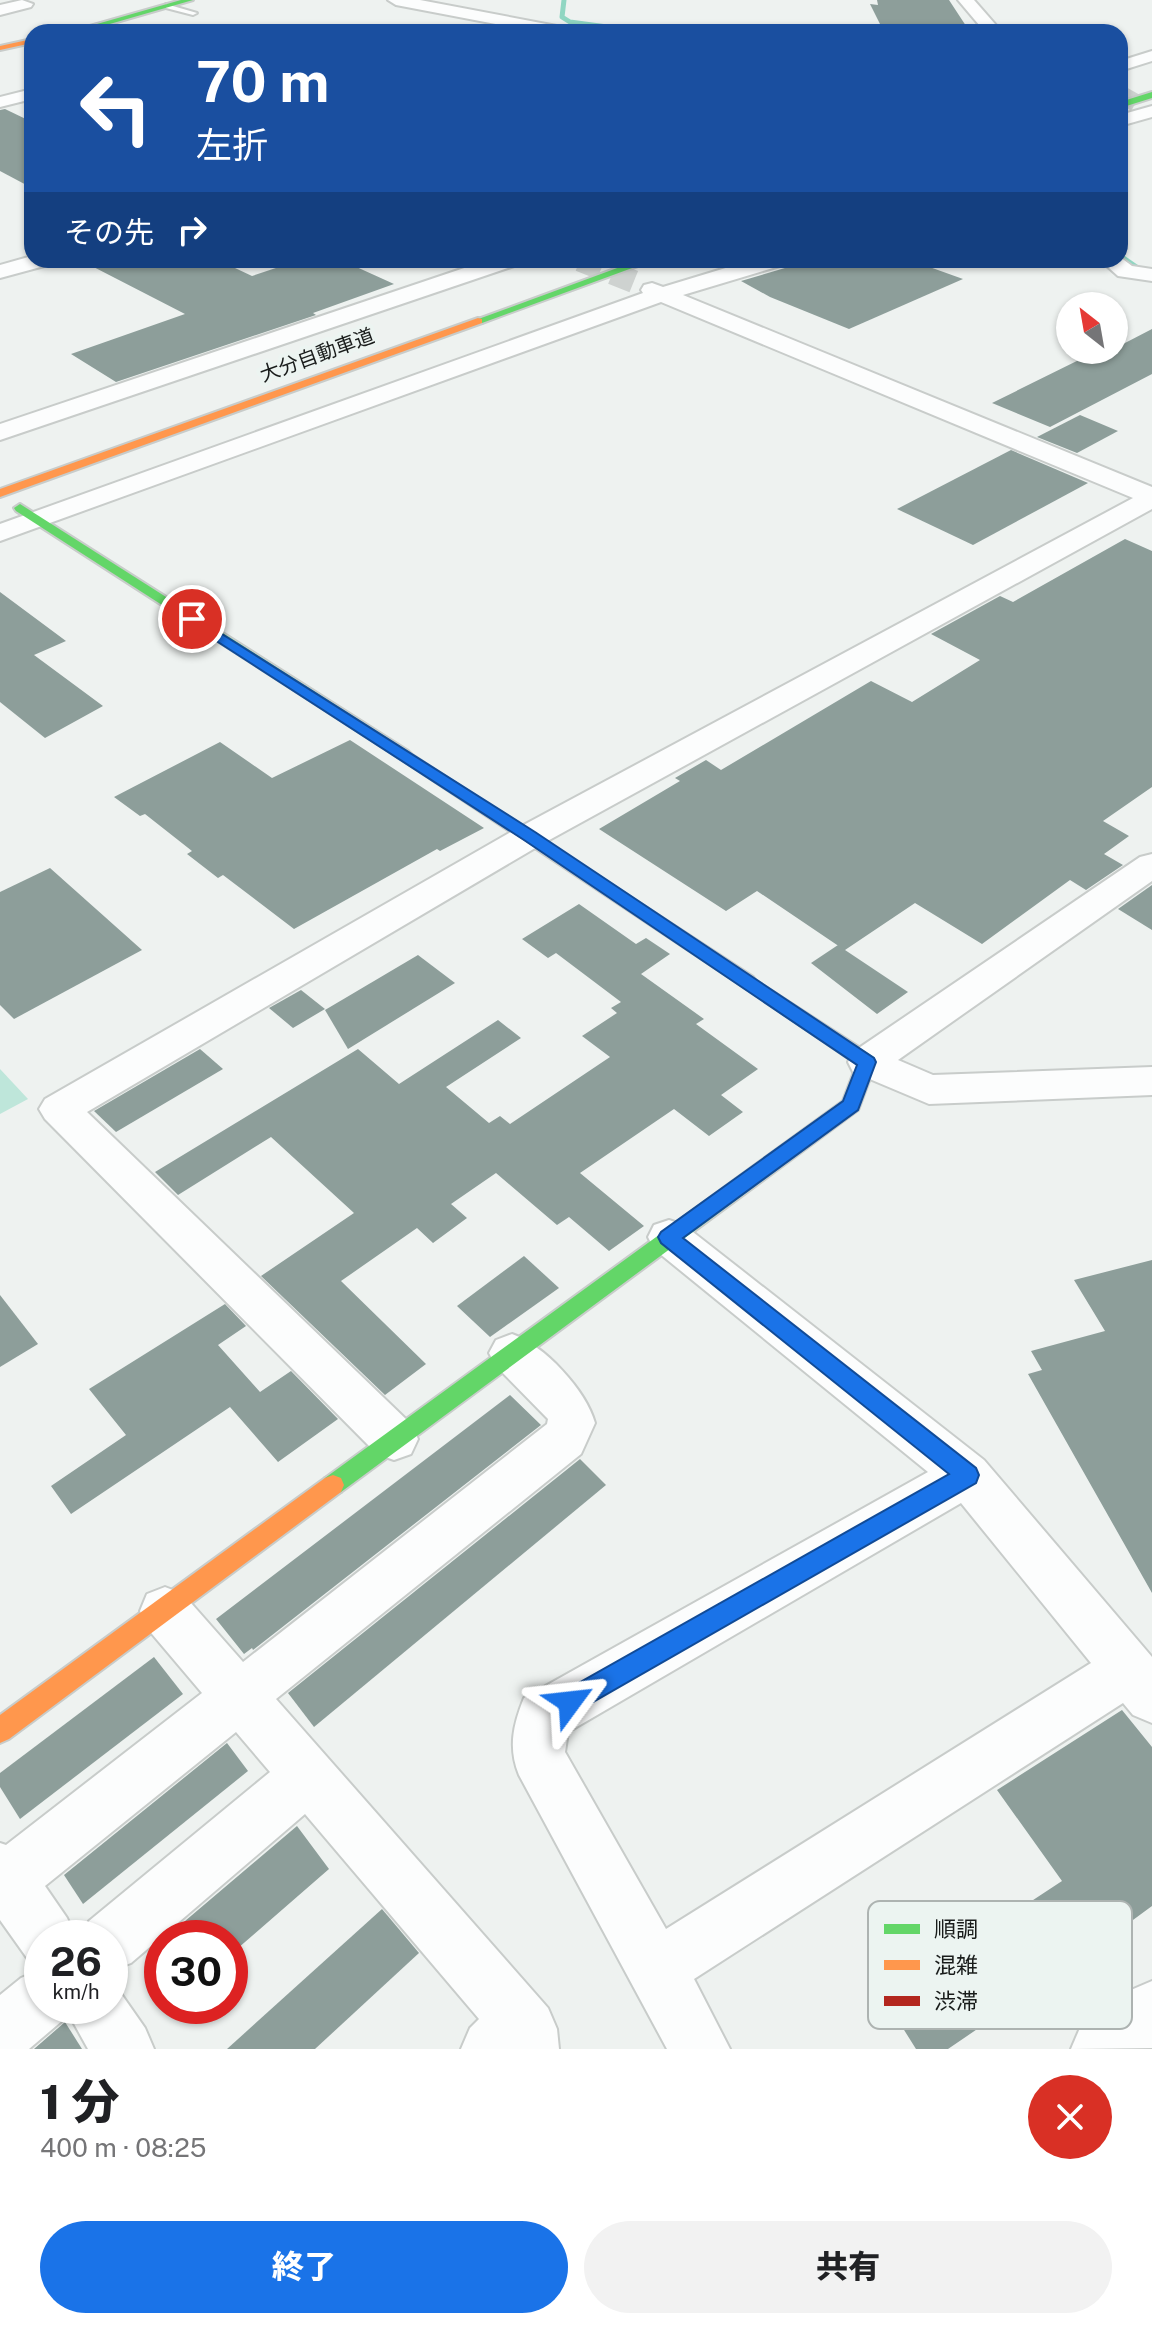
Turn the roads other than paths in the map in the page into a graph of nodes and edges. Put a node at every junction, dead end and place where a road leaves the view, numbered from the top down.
1 (396, 0) edge
2 (966, 0) edge
3 (25, 4) dead end
4 (191, 6) edge
5 (0, 10) edge
6 (103, 24) edge
7 (520, 24) edge
8 (987, 24) edge
9 (24, 43) edge
10 (0, 48) edge
11 (1152, 56) edge
12 (1128, 64) edge
13 (1152, 81) edge
14 (1128, 88) edge
15 (24, 96) edge
16 (0, 102) edge
17 (1128, 106) tunnel mouth
18 (1150, 107) edge
19 (1128, 117) edge
20 (24, 265) edge
21 (485, 268) edge
22 (573, 268) edge
23 (627, 268) edge
24 (748, 268) edge
25 (1122, 268) edge
26 (0, 272) edge
27 (1143, 274) edge
28 (637, 283) tunnel mouth
29 (662, 294) junction
30 (405, 327) dead end
31 (0, 432) edge
32 (0, 493) edge
33 (1152, 497) edge
34 (28, 514) junction
35 (0, 533) edge
36 (530, 836) junction
37 (1152, 865) edge
38 (867, 1062) junction
39 (1152, 1081) edge
40 (669, 1237) junction
41 (512, 1353) junction
42 (394, 1439) junction
43 (967, 1475) junction
44 (165, 1611) junction
45 (1140, 1683) edge
46 (239, 1697) junction
47 (0, 1730) edge
48 (308, 1776) junction
49 (2, 1879) edge
50 (33, 1920) edge
51 (128, 1927) edge
52 (656, 1969) junction
53 (1152, 2011) edge
54 (24, 2014) edge
55 (107, 2024) edge
56 (1132, 2026) edge
57 (1128, 2029) edge
58 (0, 2034) edge
59 (513, 2040) edge
60 (124, 2049) edge
61 (700, 2049) edge
62 (1101, 2049) edge

1 - 7 street
2 - 8 street
3 - 5 street
4 - 6 main road
9 - 10 main road
11 - 12 street
13 - 14 main road
15 - 16 street
17 - 18 main road
18 - 19 street
20 - 26 street
21 - 31 street
22 - 30 main road, 大分自動車道
23 - 32 main road, 大分自動車道
24 - 29 street
25 - 27 street
28 - 29 street
29 - 33 street
29 - 34 street
33 - 36 street
34 - 35 street
34 - 36 main road
36 - 38 main road
36 - 42 street
37 - 38 street
38 - 39 street
38 - 40 main road
40 - 41 main road
40 - 43 street
41 - 42 main road
41 - 46 street
42 - 44 main road
43 - 45 street
43 - 52 street
44 - 46 street
44 - 47 main road
45 - 52 street
46 - 48 street
46 - 49 street
48 - 51 street
48 - 59 street
49 - 50 street
52 - 61 street
53 - 56 street
54 - 58 street
55 - 60 street
57 - 62 street

